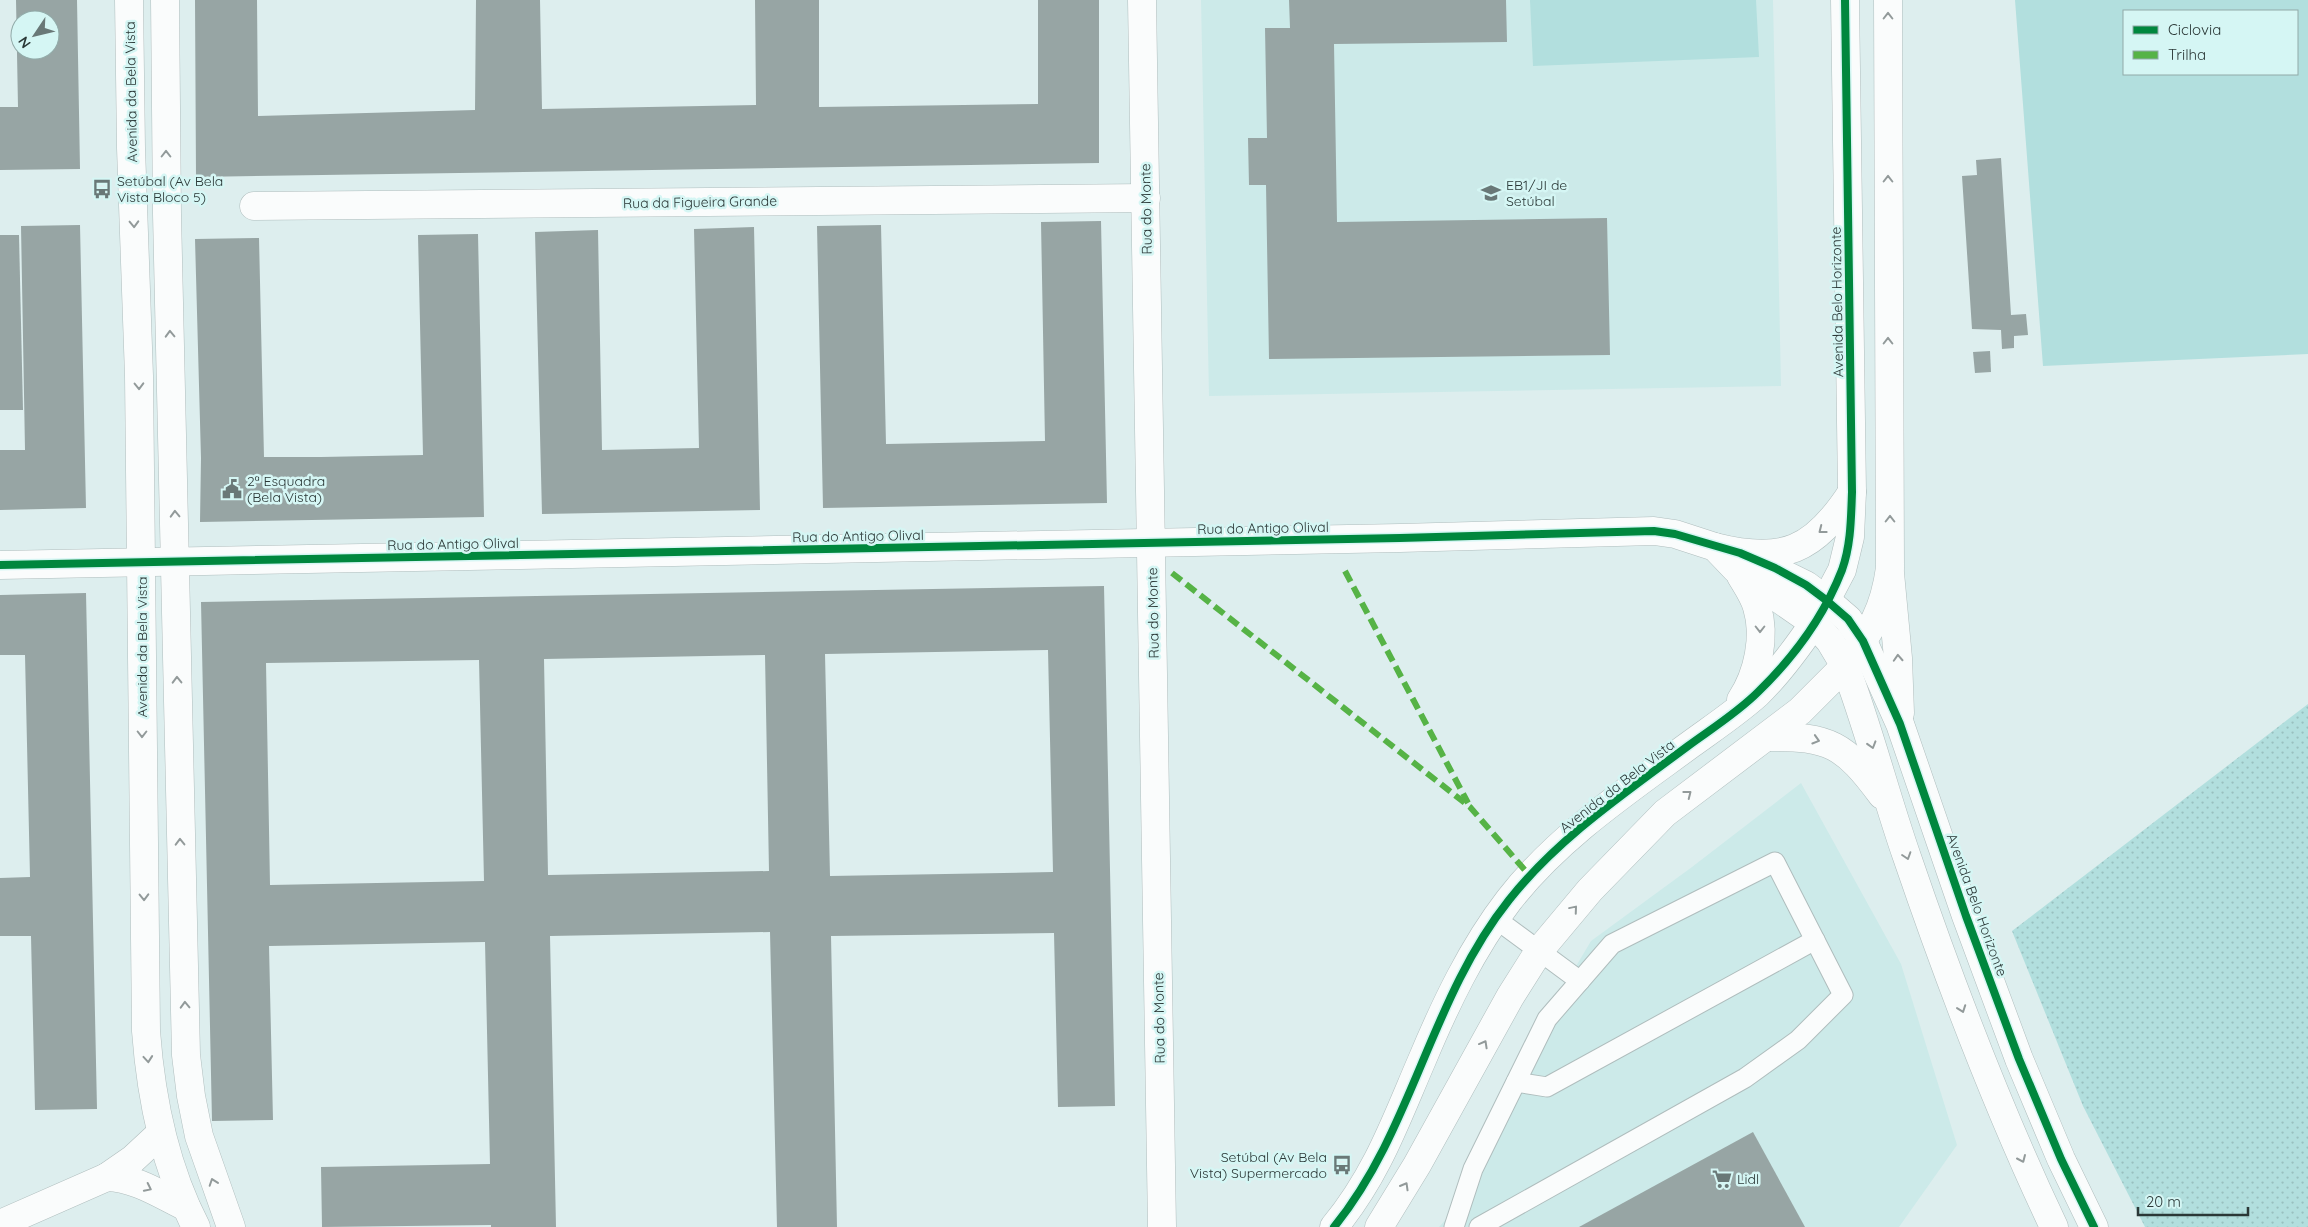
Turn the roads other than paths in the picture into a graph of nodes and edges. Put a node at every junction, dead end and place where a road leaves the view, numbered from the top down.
1 (129, 0) edge
2 (165, 0) edge
3 (1142, 0) edge
4 (1845, 0) edge
5 (1888, 0) edge
6 (1146, 198) junction
7 (254, 206) dead end
8 (1852, 492) junction
9 (1152, 542) junction
10 (1730, 556) junction
11 (142, 563) junction
12 (176, 563) junction
13 (0, 565) edge
14 (1890, 568) junction
15 (1820, 612) junction
16 (1863, 641) junction
17 (1845, 666) junction
18 (1730, 715) junction
19 (1900, 724) junction
20 (1768, 737) junction
21 (1892, 809) junction
22 (1496, 919) junction
23 (1815, 940) junction
24 (1540, 951) junction
25 (1580, 981) junction
26 (1516, 1082) junction
27 (161, 1133) junction
28 (107, 1177) junction
29 (191, 1217) edge
30 (0, 1224) edge
31 (230, 1227) edge
32 (1162, 1227) edge
33 (1334, 1227) edge
34 (1379, 1227) edge
35 (1454, 1227) edge
36 (1479, 1227) edge
37 (2054, 1227) edge
38 (2094, 1227) edge

1 -> 11 street, Avenida da Bela Vista
12 -> 2 street
3 - 6 street, Rua do Monte
4 - 8 street, Avenida Belo Horizonte
14 -> 5 street, Avenida Belo Horizonte
6 - 7 street, Rua da Figueira Grande
6 - 9 street, Rua do Monte
8 -> 10 street
8 - 15 street, Avenida Belo Horizonte
9 - 10 street, Rua do Antigo Olival
9 - 12 street, Rua do Antigo Olival
9 - 32 street, Rua do Monte
10 - 15 street
10 -> 18 street
11 - 12 street, Rua do Antigo Olival
11 - 13 street, Rua do Antigo Olival
11 -> 27 street, Avenida da Bela Vista
31 -> 12 street
14 - 16 street, Avenida Belo Horizonte
19 -> 14 street, Avenida Belo Horizonte
15 - 16 street, Avenida Belo Horizonte
15 - 17 street
15 - 18 street, Avenida da Bela Vista
16 - 17 street, Avenida Belo Horizonte
16 - 19 street, Avenida Belo Horizonte
17 - 20 street
17 -> 21 street
18 - 22 street, Avenida da Bela Vista
19 - 38 street, Avenida Belo Horizonte
20 -> 21 street
24 -> 20 street
21 -> 37 street
22 - 24 lane
22 - 33 street, Avenida da Bela Vista
23 - 25 lane
23 - 26 lane
23 - 36 lane
24 - 25 lane
34 -> 24 street
25 - 26 lane
26 - 35 lane
27 - 28 street
27 - 29 street, Avenida da Bela Vista
28 -> 29 street
28 - 30 street

